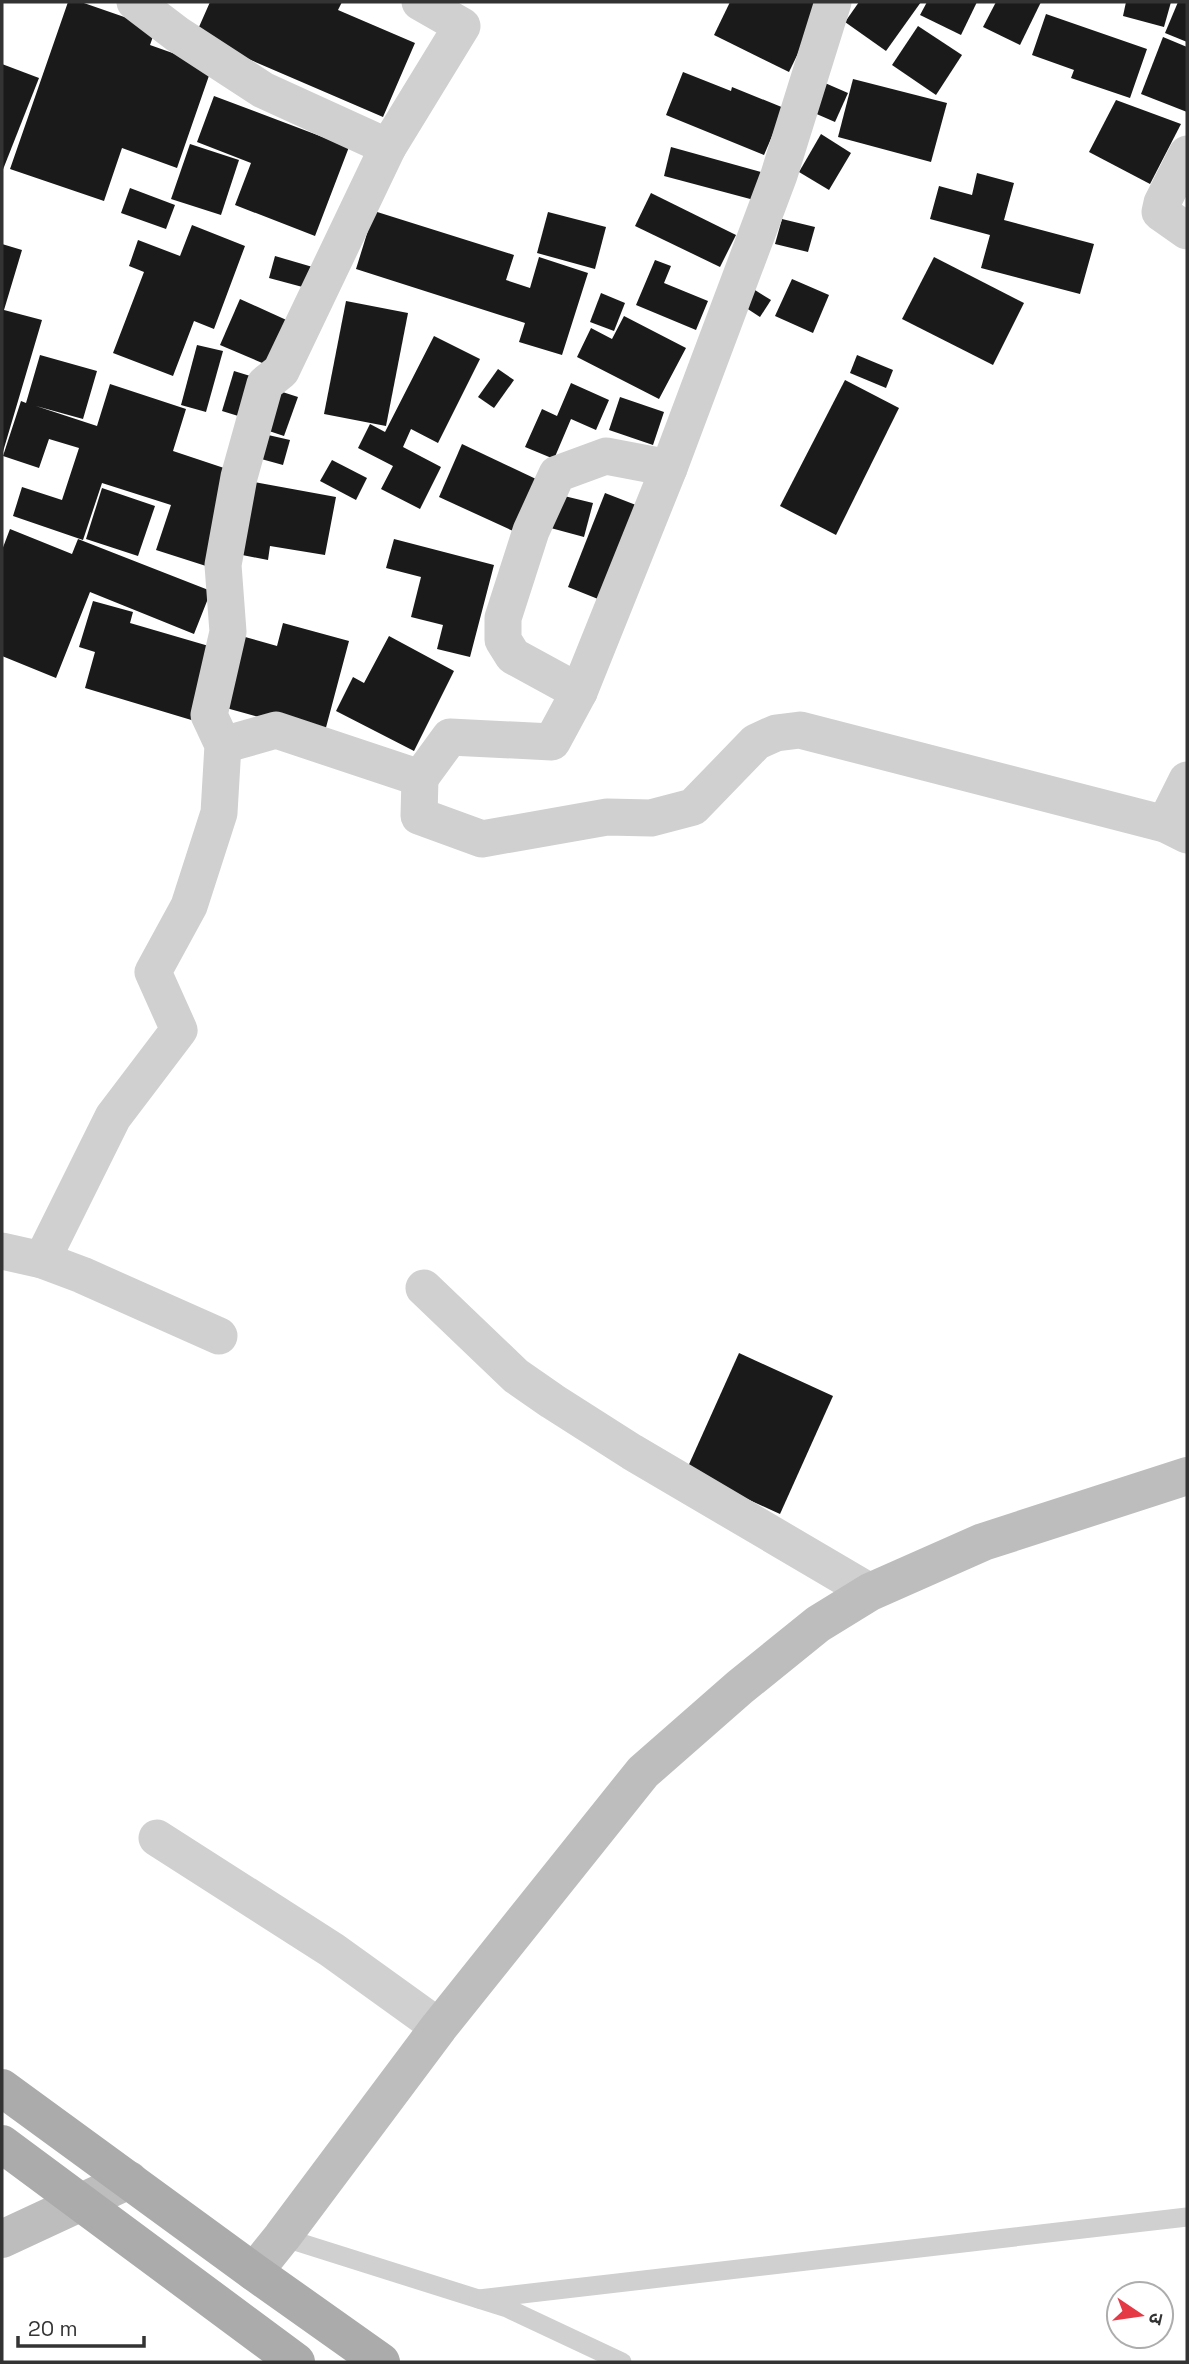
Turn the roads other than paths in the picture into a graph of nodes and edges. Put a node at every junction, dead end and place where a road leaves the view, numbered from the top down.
1 (135, 2) edge
2 (420, 2) edge
3 (833, 2) edge
4 (388, 147) junction
5 (1187, 154) edge
6 (1187, 231) edge
7 (669, 468) junction
8 (579, 692) junction
9 (223, 745) junction
10 (419, 778) junction
11 (1187, 780) edge
12 (1176, 829) edge
13 (2, 1251) edge
14 (42, 1260) junction
15 (424, 1288) dead end
16 (219, 1336) dead end
17 (1187, 1476) edge
18 (870, 1592) junction
19 (157, 1838) dead end
20 (439, 2027) junction
21 (2, 2088) edge
22 (2, 2144) edge
23 (129, 2180) junction
24 (82, 2202) junction
25 (1187, 2217) edge
26 (282, 2237) junction
27 (2, 2239) edge
28 (254, 2272) junction
29 (479, 2299) junction
30 (296, 2362) edge
31 (381, 2362) edge
32 (622, 2362) edge

1 - 4 street
2 - 4 street
3 - 7 street
4 - 9 street
5 - 6 street
7 - 8 street
7 - 8 street
8 - 10 street
9 - 10 street
9 - 14 street
10 - 12 street
11 - 12 street
13 - 14 street
14 - 16 street
15 - 18 street
17 - 18 street
18 - 20 street
19 - 20 street
20 - 26 street
21 - 23 main road
22 - 24 main road
23 - 24 street
23 - 28 main road
24 - 27 street
24 - 30 main road
25 - 29 lane
26 - 28 street
26 - 29 lane
28 - 31 main road
29 - 32 lane

